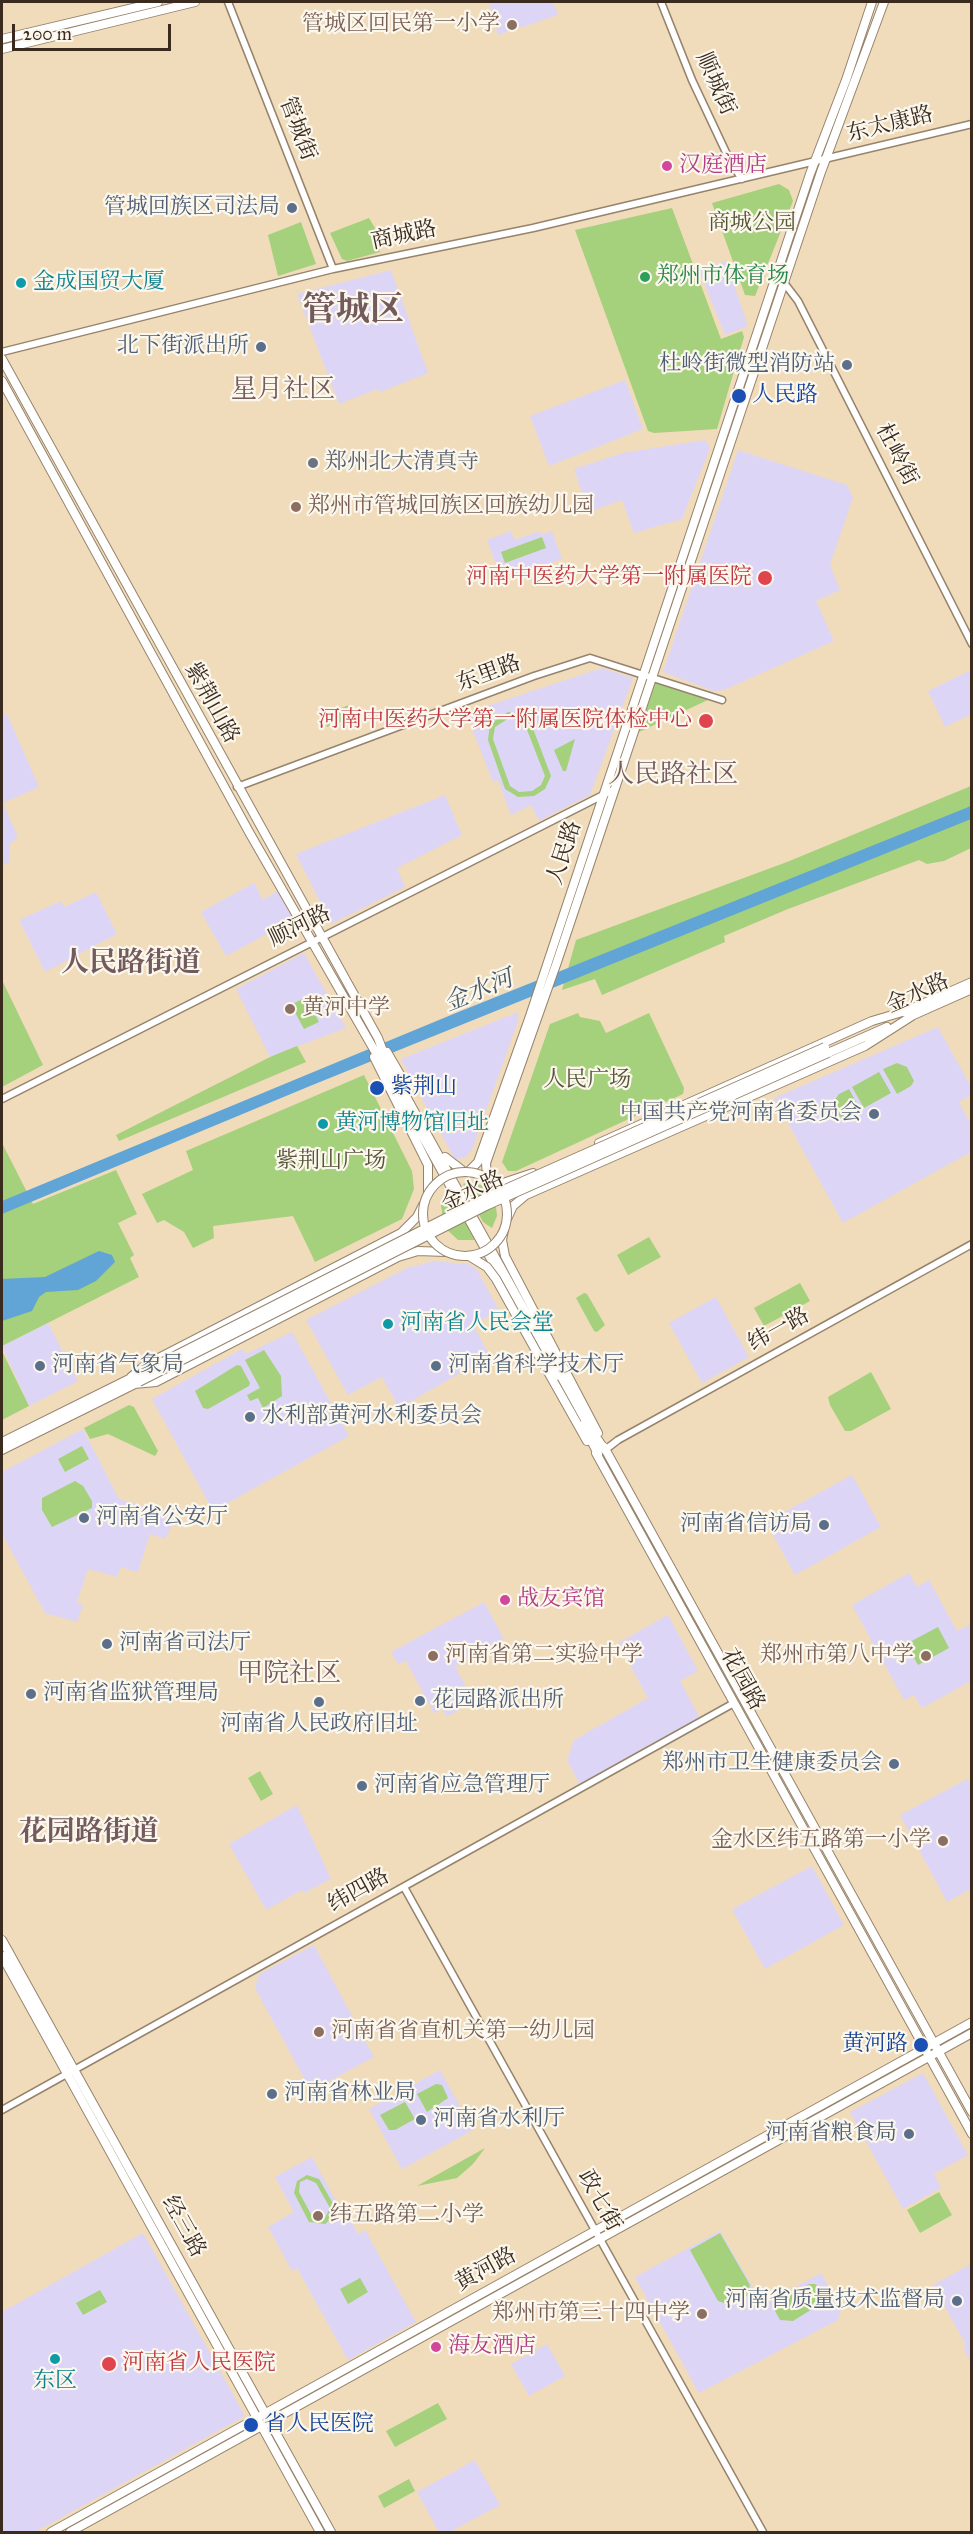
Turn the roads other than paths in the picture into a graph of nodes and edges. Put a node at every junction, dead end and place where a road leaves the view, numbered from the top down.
1 (158, 2) edge
2 (195, 2) edge
3 (228, 2) edge
4 (662, 2) edge
5 (872, 2) edge
6 (884, 2) edge
7 (2, 39) edge
8 (2, 49) edge
9 (972, 124) edge
10 (827, 159) junction
11 (816, 162) junction
12 (742, 179) junction
13 (333, 269) junction
14 (785, 284) junction
15 (2, 352) edge
16 (2, 359) edge
17 (2, 381) edge
18 (972, 644) edge
19 (644, 673) junction
20 (653, 676) junction
21 (722, 700) dead end
22 (237, 787) junction
23 (615, 789) junction
24 (603, 795) junction
25 (321, 936) junction
26 (311, 941) junction
27 (972, 981) edge
28 (972, 989) edge
29 (910, 1013) junction
30 (386, 1066) junction
31 (2, 1099) edge
32 (466, 1171) junction
33 (489, 1179) junction
34 (428, 1193) junction
35 (423, 1205) junction
36 (507, 1218) junction
37 (504, 1230) junction
38 (972, 1244) edge
39 (446, 1252) junction
40 (468, 1256) junction
41 (135, 1380) junction
42 (2, 1442) edge
43 (2, 1450) edge
44 (602, 1452) junction
45 (734, 1703) junction
46 (404, 1887) junction
47 (2, 1940) edge
48 (2, 1956) edge
49 (972, 2022) edge
50 (972, 2032) edge
51 (933, 2043) junction
52 (925, 2048) junction
53 (938, 2051) junction
54 (929, 2056) junction
55 (71, 2072) junction
56 (2, 2110) edge
57 (972, 2112) edge
58 (972, 2134) edge
59 (595, 2230) junction
60 (599, 2238) junction
61 (265, 2413) junction
62 (257, 2418) junction
63 (270, 2421) junction
64 (261, 2426) junction
65 (51, 2532) edge
66 (70, 2532) edge
67 (320, 2532) edge
68 (331, 2532) edge
69 (763, 2532) edge

1 - 7 main road
2 - 8 main road
3 - 13 street, 管城街
4 - 12 street, 顺城街
5 - 11 main road, 人民路
6 - 10 main road, 人民路
9 - 10 street, 东太康路
10 - 11 street, 东太康路
10 - 14 main road, 人民路
11 - 12 street, 商城路
11 - 19 main road, 人民路
12 - 13 street, 商城路
13 - 15 street, 商城路
14 - 18 street, 杜岭街
14 - 20 main road, 人民路
16 - 22 main road, 紫荆山路
17 - 26 main road, 紫荆山路
19 - 20 street, 东里路
19 - 22 street, 东里路
19 - 24 main road, 人民路
20 - 21 street, 东里路
20 - 23 main road, 人民路
22 - 25 main road, 紫荆山路
23 - 24 street, 顺河路
23 - 33 main road, 人民路
24 - 25 street, 顺河路
24 - 32 main road, 人民路
25 - 26 street, 顺河路
25 - 30 main road, 紫荆山路
26 - 30 main road, 紫荆山路
26 - 31 street, 顺河路
27 - 29 main road, 金水路
28 - 29 main road, 金水路
29 - 33 main road, bridge
29 - 36 main road
29 - 41 main road, 金水路, bridge
30 - 32 main road
30 - 34 main road
30 - 44 main road
32 - 33 main road, bridge
32 - 34 main road, bridge
33 - 36 main road, bridge
34 - 35 main road, bridge
35 - 39 main road, bridge
35 - 41 main road
36 - 37 main road, bridge
37 - 40 main road, bridge
37 - 44 main road, 花园路
38 - 44 street, 纬一路
39 - 40 main road, bridge
39 - 41 main road
40 - 44 main road, 花园路, bridge
41 - 42 main road, 金水路
41 - 43 main road, 金水路
44 - 45 main road, 花园路
44 - 51 main road, 花园路
45 - 46 street, 纬四路
45 - 52 main road, 花园路
46 - 55 street, 纬四路
46 - 59 street, 政七街
47 - 55 main road, 经三路
48 - 55 main road, 经三路
49 - 51 main road, 黄河路
50 - 53 main road, 黄河路
51 - 52 main road, 黄河路
51 - 53 main road, 花园路
52 - 54 main road, 花园路
52 - 59 main road, 黄河路
53 - 54 main road, 黄河路
53 - 57 main road, 花园路
54 - 58 main road, 花园路
54 - 60 main road, 黄河路
55 - 56 street, 纬四路
55 - 61 main road, 经三路
55 - 62 main road, 经三路
59 - 60 street, 政七街
59 - 61 main road, 黄河路
60 - 63 main road, 黄河路
60 - 69 street, 政七街
61 - 62 main road, 黄河路
61 - 63 main road, 经三路
62 - 64 main road, 经三路
62 - 65 main road, 黄河路
63 - 64 main road, 黄河路
63 - 68 main road, 经三路
64 - 66 main road, 黄河路
64 - 67 main road, 经三路

